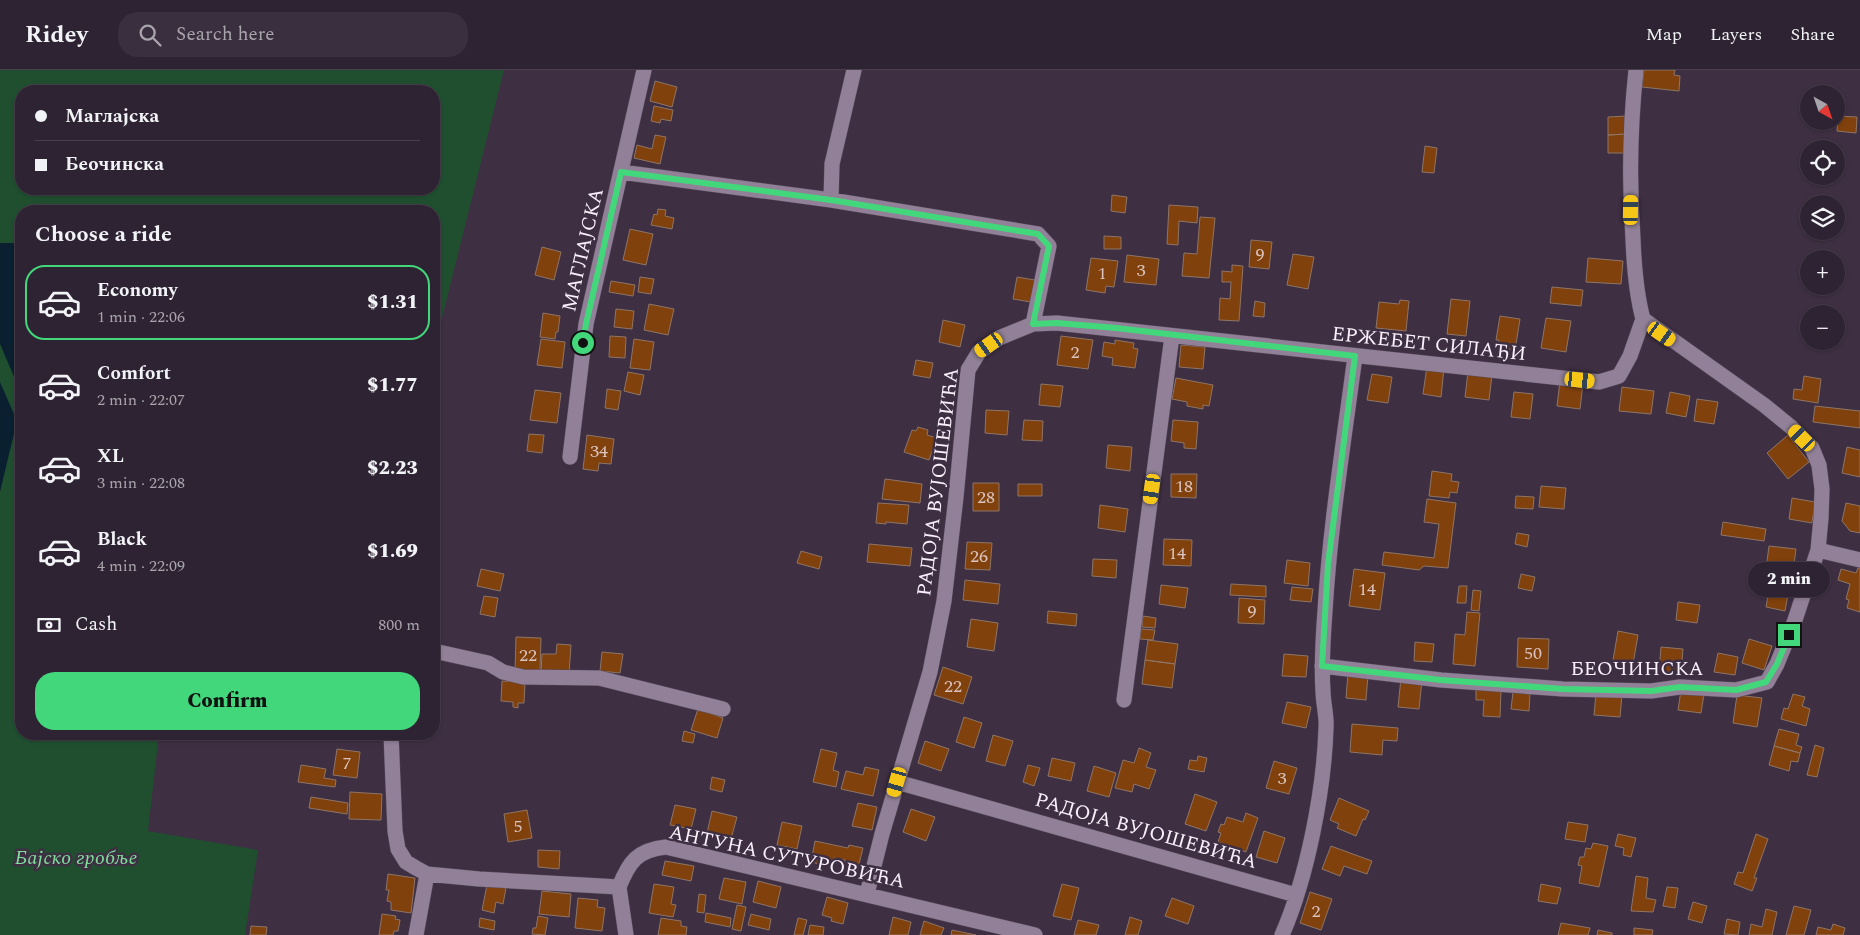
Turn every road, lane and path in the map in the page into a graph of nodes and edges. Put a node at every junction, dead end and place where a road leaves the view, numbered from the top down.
1 (644, 70) edge
2 (854, 70) edge
3 (1636, 70) edge
4 (621, 172) junction
5 (831, 200) junction
6 (1643, 319) junction
7 (1033, 324) junction
8 (1172, 336) junction
9 (1355, 356) junction
10 (570, 457) dead end
11 (1818, 550) junction
12 (1860, 560) edge
13 (440, 652) edge
14 (1322, 666) junction
15 (1124, 700) dead end
16 (723, 709) dead end
17 (391, 740) edge
18 (897, 782) junction
19 (427, 874) junction
20 (619, 887) junction
21 (867, 894) junction
22 (1296, 895) junction
23 (416, 935) edge
24 (626, 935) edge
25 (1035, 935) edge
26 (1282, 935) edge

1 - 4 street, МАГЛАЈСКА
2 - 5 street
3 - 6 street
4 - 5 street, МАГЛАЈСКА
4 - 10 street, МАГЛАЈСКА
5 - 7 street
6 - 9 street, ЕРЖЕБЕТ СИЛАЂИ
6 - 11 street, БЕОЧИНСКА
7 - 8 street, ЕРЖЕБЕТ СИЛАЂИ
7 - 18 street, РАДОЈА ВУЈОШЕВИЋА
8 - 9 street, ЕРЖЕБЕТ СИЛАЂИ
8 - 15 street
9 - 14 street
11 - 12 street
11 - 14 street, БЕОЧИНСКА
13 - 16 street
14 - 22 street
17 - 19 street
18 - 21 street, РАДОЈА ВУЈОШЕВИЋА
18 - 22 street, РАДОЈА ВУЈОШЕВИЋА
19 - 20 street
19 - 23 street
20 - 21 street, АНТУНА СУТУРОВИЋА
20 - 24 street
21 - 25 street, АНТУНА СУТУРОВИЋА
22 - 26 street

